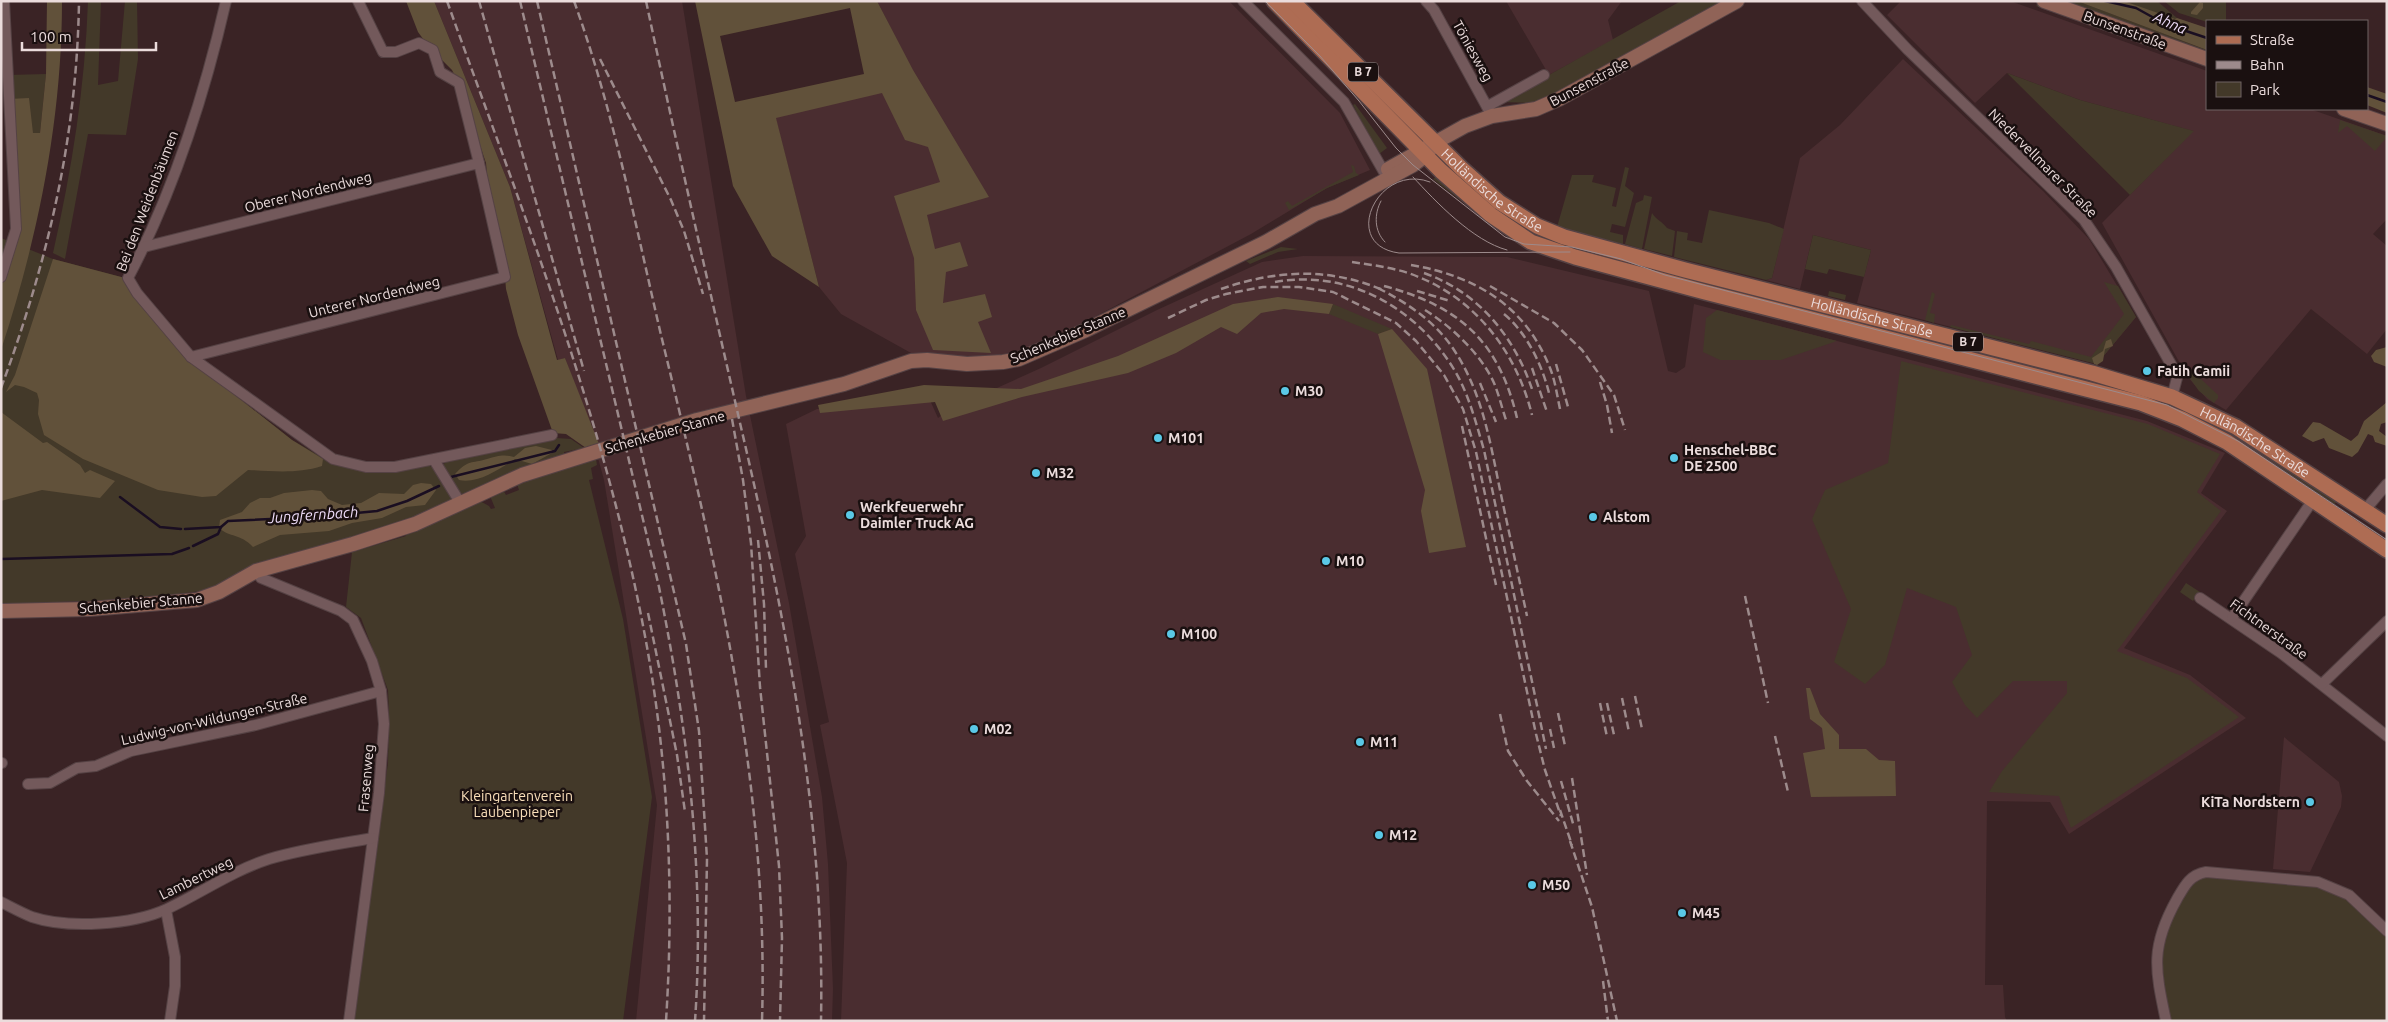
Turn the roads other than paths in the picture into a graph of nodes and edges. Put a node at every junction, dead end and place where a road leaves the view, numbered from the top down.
1 (4, 1) edge
2 (226, 1) edge
3 (358, 1) edge
4 (1243, 1) edge
5 (1274, 1) edge
6 (1292, 1) edge
7 (1426, 1) edge
8 (1736, 1) edge
9 (1862, 1) edge
10 (2044, 1) edge
11 (2206, 60) edge
12 (1544, 75) dead end
13 (2347, 110) edge
14 (1490, 111) junction
15 (2387, 124) edge
16 (1435, 143) junction
17 (1423, 154) junction
18 (479, 163) junction
19 (1384, 172) junction
20 (1315, 214) junction
21 (1, 238) edge
22 (12, 242) junction
23 (144, 248) junction
24 (1, 276) edge
25 (191, 357) junction
26 (2172, 397) junction
27 (552, 435) dead end
28 (434, 460) junction
29 (2387, 484) edge
30 (2344, 496) junction
31 (2313, 500) junction
32 (461, 504) junction
33 (2365, 510) junction
34 (2330, 512) junction
35 (2387, 525) edge
36 (2387, 550) edge
37 (282, 562) junction
38 (256, 571) junction
39 (282, 587) junction
40 (2200, 598) dead end
41 (1, 611) edge
42 (2232, 618) junction
43 (2387, 621) edge
44 (2322, 684) junction
45 (381, 691) junction
46 (2387, 736) edge
47 (28, 784) dead end
48 (374, 838) junction
49 (1, 902) edge
50 (166, 910) junction
51 (2387, 931) edge
52 (170, 1021) edge
53 (349, 1021) edge
54 (2166, 1021) edge

1 - 22 street
2 - 23 street, Bei den Weidenbäumen
3 - 18 street
4 - 19 street
5 - 17 main road, Holländische Straße / B 7
6 - 16 main road, Holländische Straße / B 7
7 - 14 street, Töniesweg
8 - 14 street, Bunsenstraße
9 - 26 street, Niedervellmarer Straße
10 - 11 street, Bunsenstraße
12 - 14 street, Bunsenstraße
13 - 15 street
14 - 16 street, Bunsenstraße
16 - 17 street, Holländische Straße
16 - 26 main road, Holländische Straße / B 7
17 - 19 street, Schenkebier Stanne
17 - 20 street, Schenkebier Stanne
17 - 31 main road, Holländische Straße / B 7
18 - 23 street, Oberer Nordendweg
18 - 25 street, Unterer Nordendweg
19 - 20 street, Schenkebier Stanne
20 - 32 street, Schenkebier Stanne
21 - 22 street
22 - 24 street
23 - 25 street, Bei den Weidenbäumen
25 - 28 street, Bei den Weidenbäumen
26 - 30 main road, Holländische Straße / B 7
27 - 28 street, Bei den Weidenbäumen
28 - 32 street
29 - 33 street
30 - 33 main road, Holländische Straße / B 7
30 - 34 main road
31 - 34 main road, Holländische Straße / B 7
31 - 42 street
32 - 37 street, Schenkebier Stanne
33 - 35 main road, Holländische Straße / B 7
34 - 36 main road, Holländische Straße / B 7
37 - 38 street, Schenkebier Stanne
37 - 39 street
38 - 39 street, Frasenweg
38 - 41 street, Schenkebier Stanne
39 - 45 street, Frasenweg
40 - 42 street, Fichtnerstraße
42 - 44 street, Fichtnerstraße
43 - 44 street
44 - 46 street, Fichtnerstraße
45 - 47 street, Ludwig-von-Wildungen-Straße
45 - 48 street, Frasenweg
48 - 50 street, Lambertweg
48 - 53 street, Frasenweg
49 - 50 street, Lambertweg
50 - 52 street
51 - 54 street

